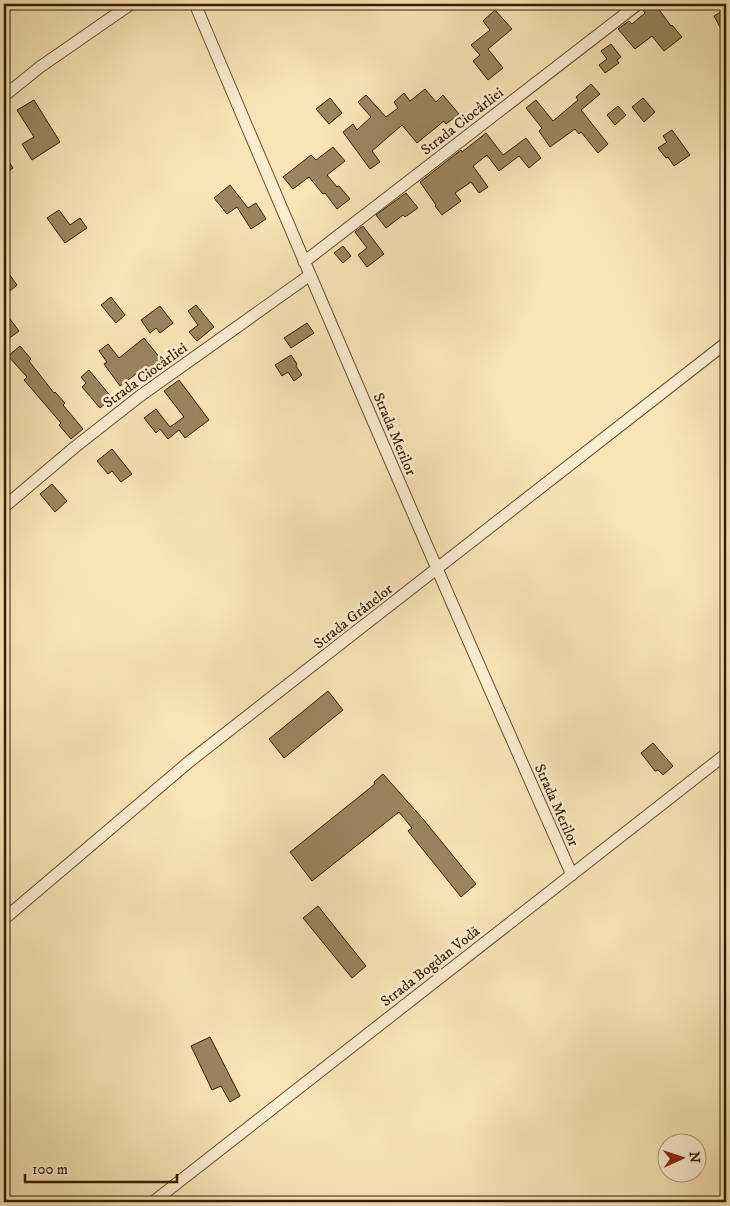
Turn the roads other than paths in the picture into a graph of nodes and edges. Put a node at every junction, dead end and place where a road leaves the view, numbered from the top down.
1 (131, 4) edge
2 (195, 4) edge
3 (638, 4) edge
4 (4, 96) edge
5 (304, 262) junction
6 (310, 275) junction
7 (726, 343) edge
8 (4, 507) edge
9 (437, 570) junction
10 (726, 754) edge
11 (572, 875) junction
12 (4, 919) edge
13 (153, 1202) edge

1 - 4 street
2 - 5 street, Strada Merilor
3 - 5 street, Strada Ciocârliei
5 - 6 street, Strada Merilor
6 - 8 street, Strada Ciocârliei
6 - 9 street, Strada Merilor
7 - 9 street, Strada Grânelor
9 - 11 street, Strada Merilor
9 - 12 street, Strada Grânelor
10 - 11 street, Strada Bogdan Vodă
11 - 13 street, Strada Bogdan Vodă

